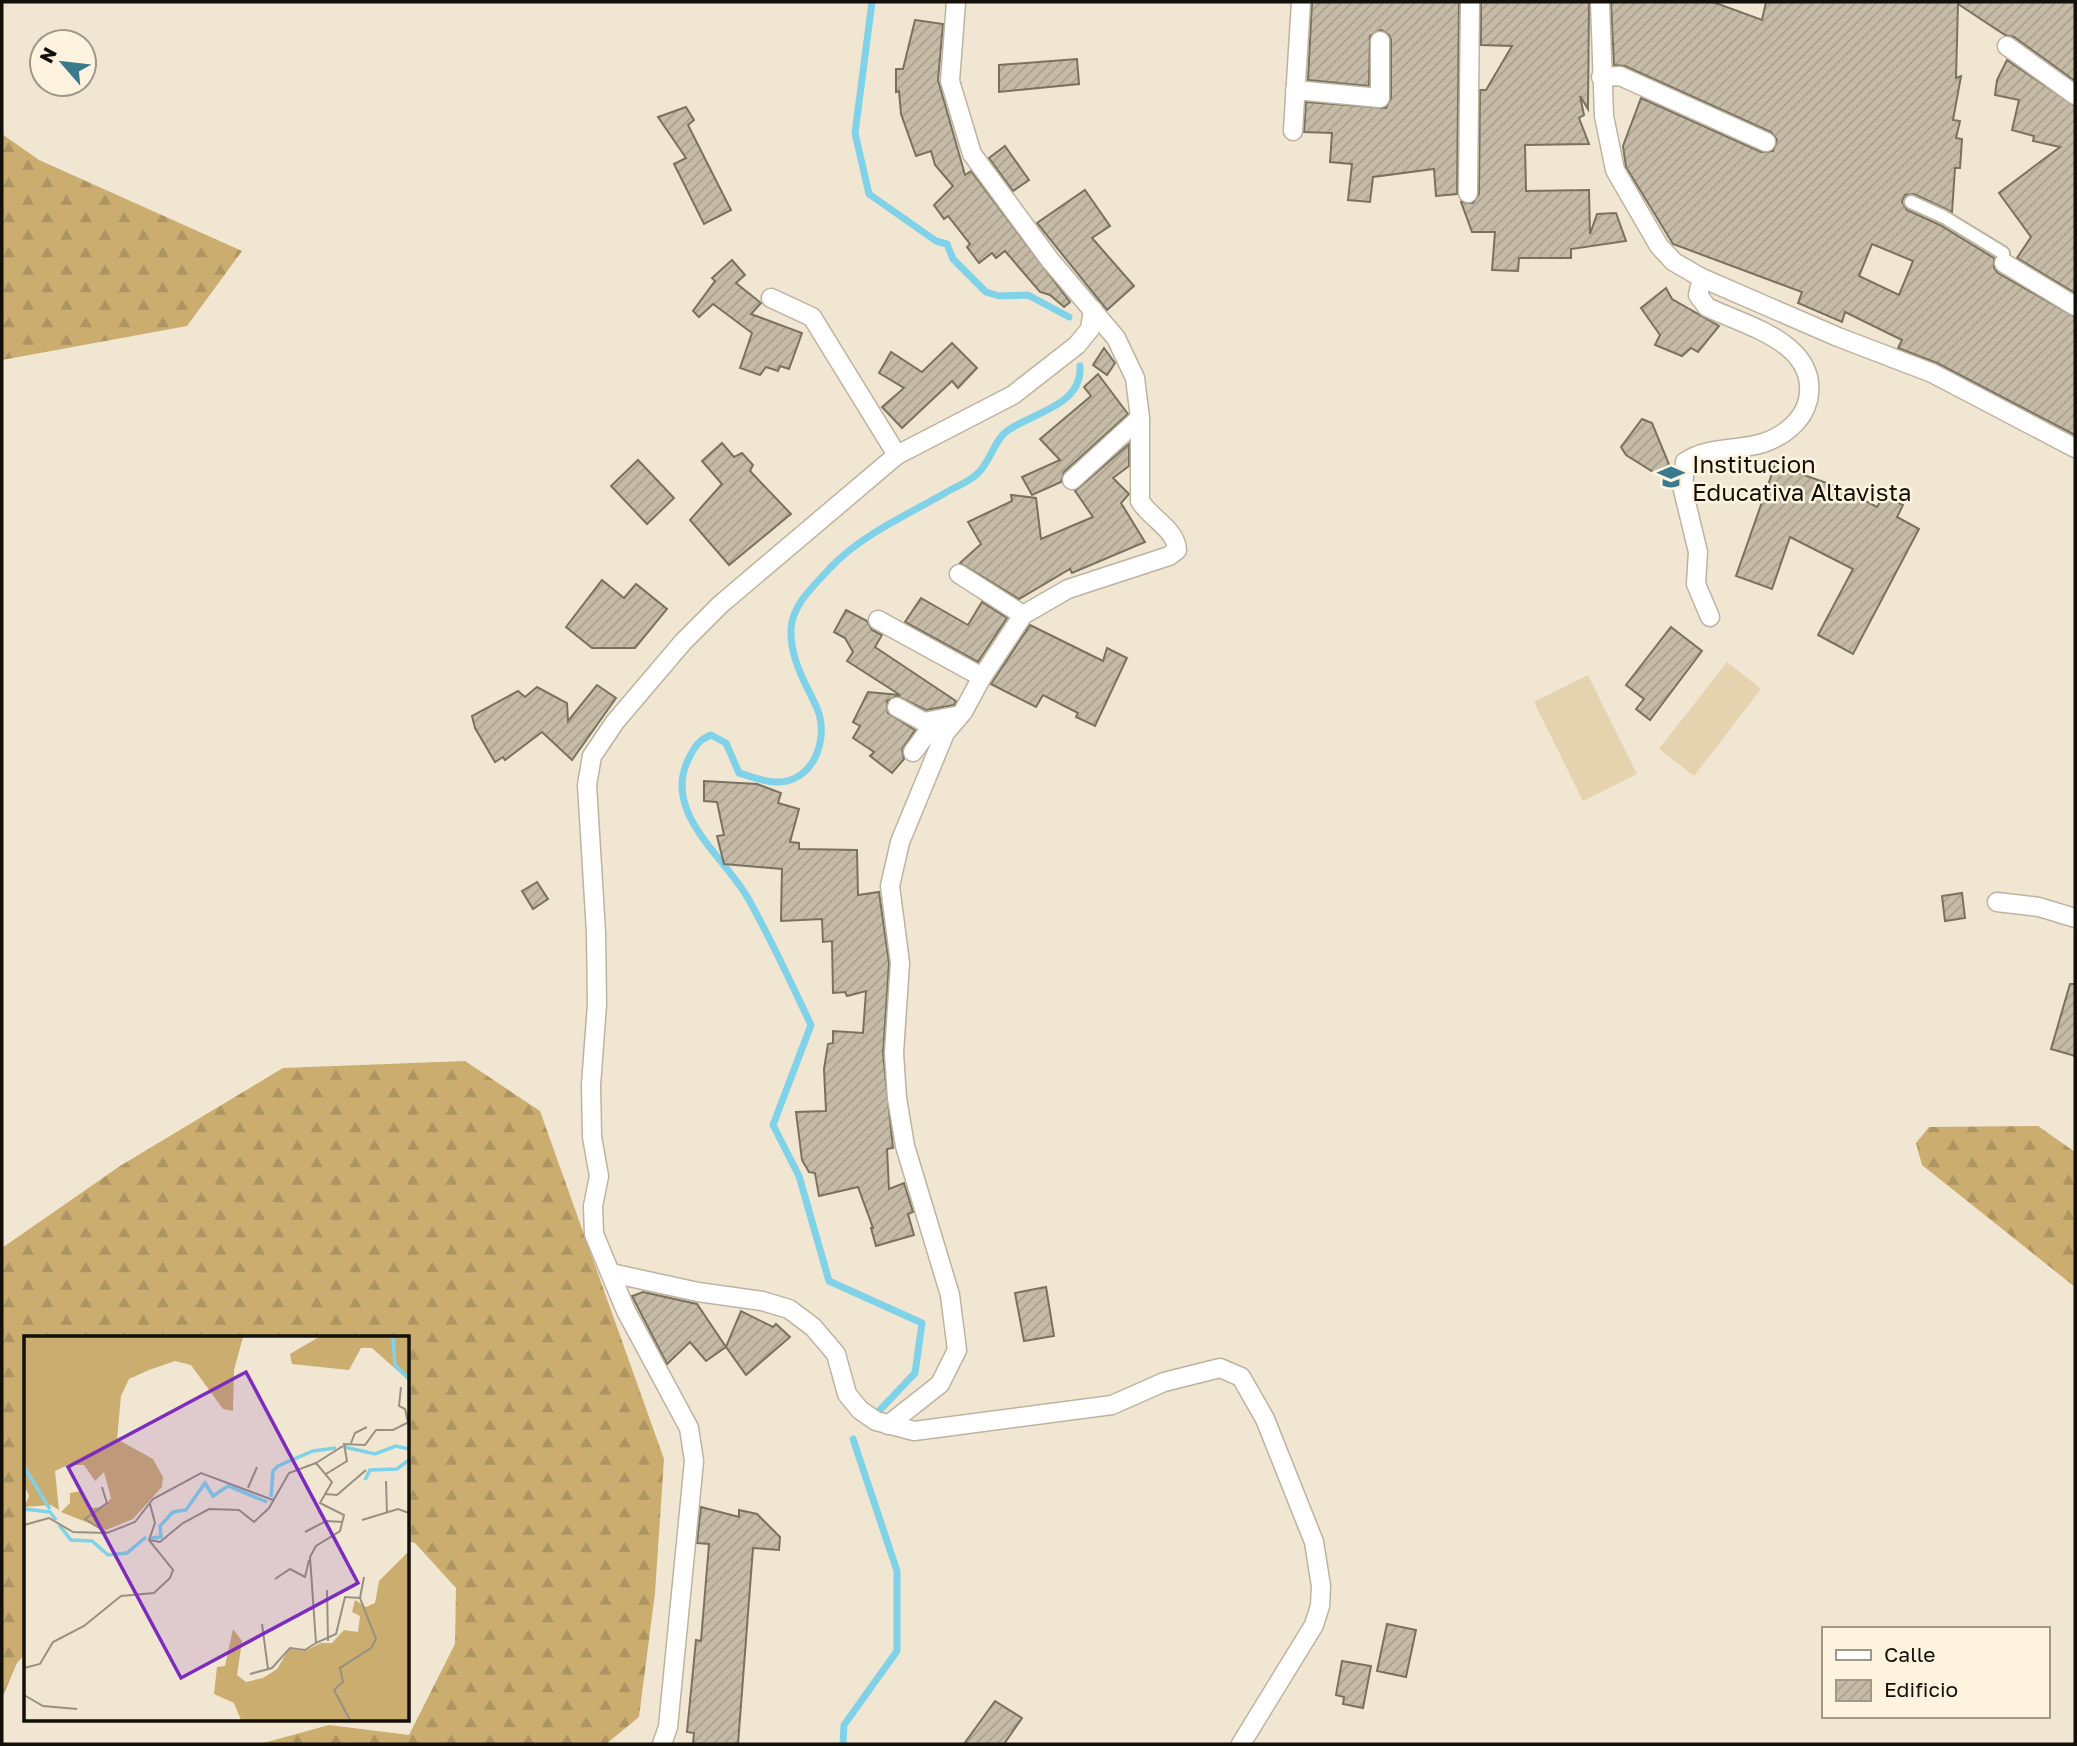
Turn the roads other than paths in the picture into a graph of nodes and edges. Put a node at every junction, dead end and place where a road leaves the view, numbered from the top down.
1 (956, 2) edge
2 (1301, 2) edge
3 (1470, 2) edge
4 (1600, 2) edge
5 (1380, 41) dead end
6 (2007, 46) dead end
7 (1601, 77) junction
8 (1295, 90) junction
9 (2075, 95) edge
10 (1293, 131) dead end
11 (1766, 142) dead end
12 (1468, 193) dead end
13 (1911, 202) dead end
14 (2004, 258) joint
15 (1702, 278) junction
16 (771, 298) dead end
17 (2075, 306) edge
18 (1093, 310) junction
19 (1140, 418) junction
20 (2075, 447) edge
21 (897, 456) junction
22 (1072, 480) dead end
23 (959, 574) dead end
24 (1023, 615) junction
25 (1710, 617) dead end
26 (878, 620) dead end
27 (982, 677) junction
28 (897, 707) dead end
29 (960, 715) junction
30 (937, 720) junction
31 (913, 752) dead end
32 (1997, 902) dead end
33 (2075, 918) edge
34 (611, 1273) junction
35 (888, 1425) junction
36 (662, 1744) edge
37 (1241, 1744) edge

1 - 18 street
2 - 8 street
3 - 12 street
4 - 7 street
5 - 8 street
6 - 9 street
7 - 11 street
7 - 15 street
8 - 10 street
13 - 14 street
14 - 17 street
15 - 20 street
15 - 25 street
16 - 21 street
18 - 19 street
18 - 21 street
19 - 22 street
19 - 24 street
21 - 34 street
23 - 24 street
24 - 27 street
26 - 27 street
27 - 29 street
28 - 30 street
29 - 30 street
29 - 35 street
30 - 31 street
32 - 33 street
34 - 35 street
34 - 36 street
35 - 37 street

